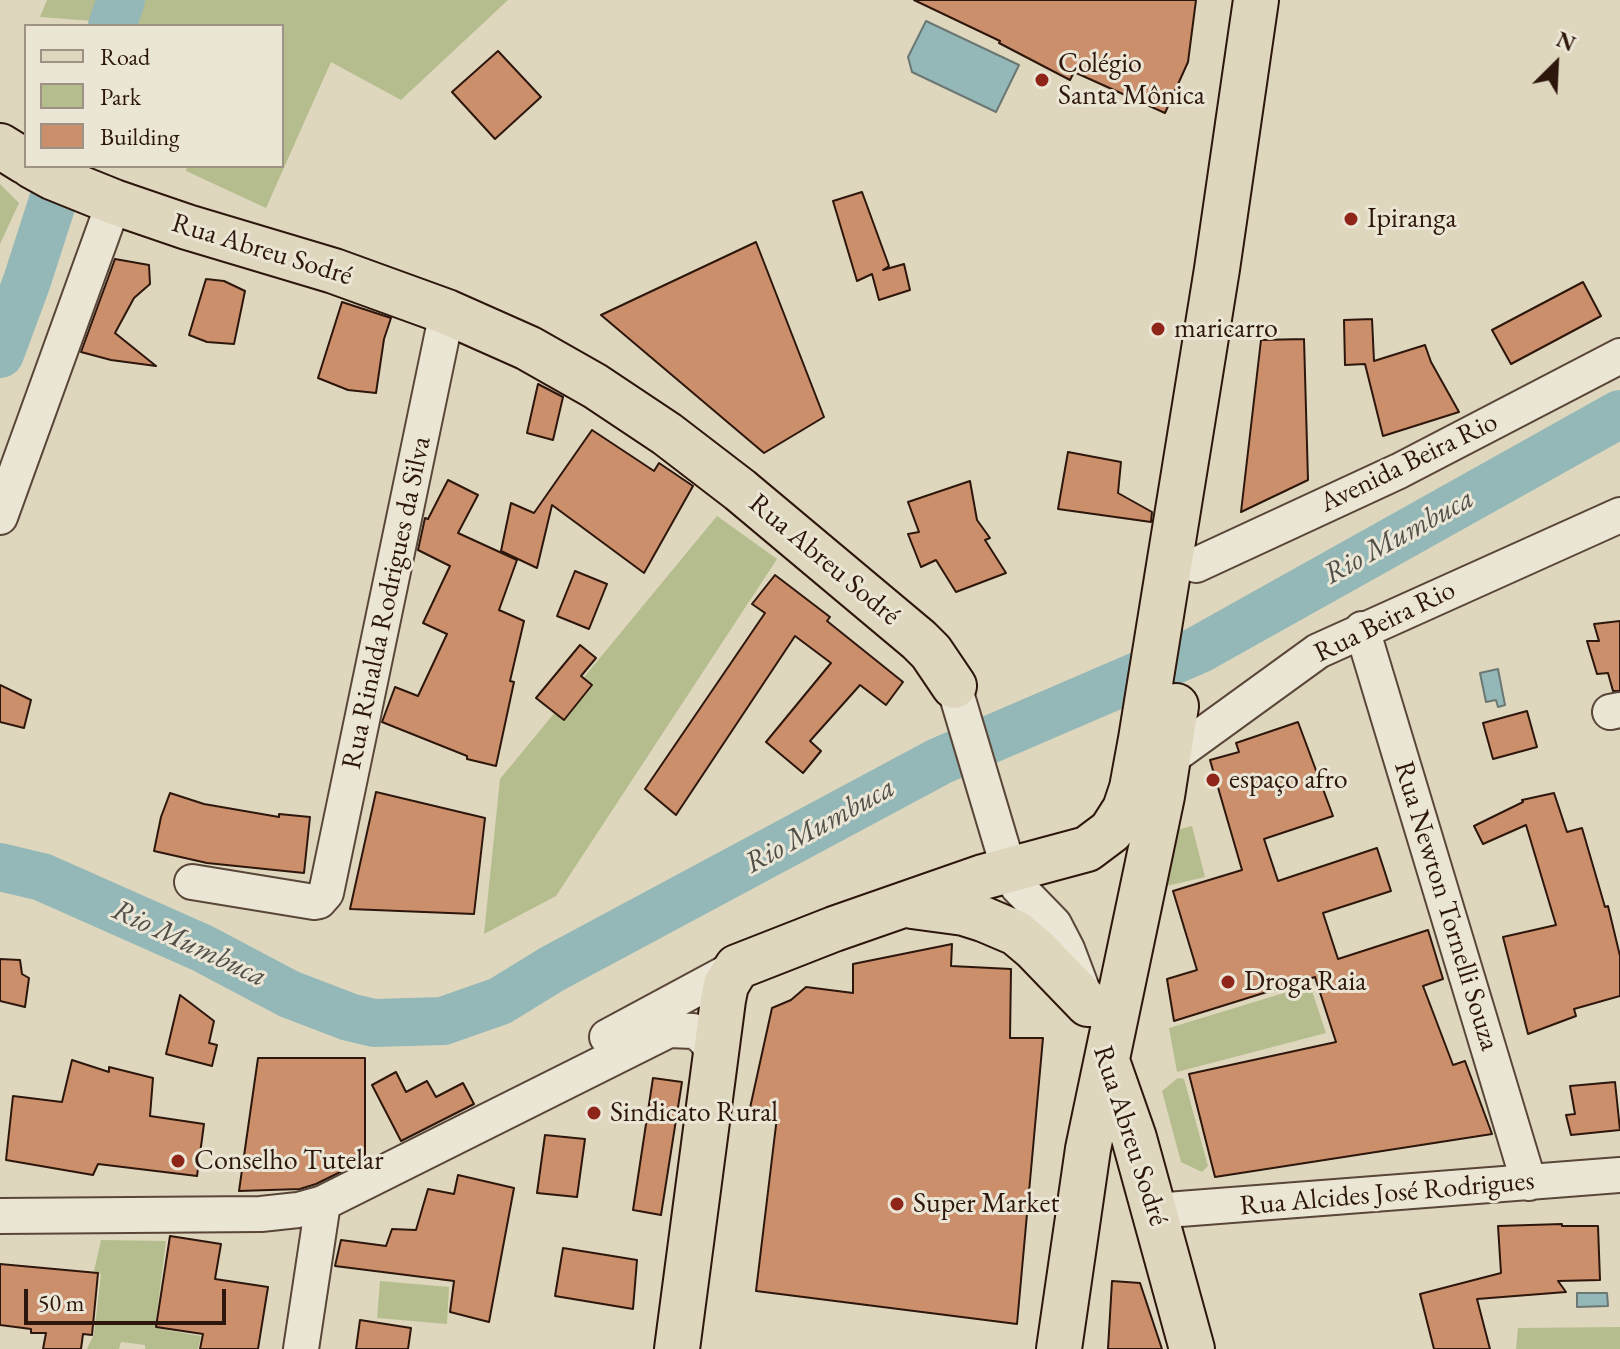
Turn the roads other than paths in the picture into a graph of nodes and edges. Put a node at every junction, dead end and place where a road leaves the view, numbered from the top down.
1 (1256, 0) edge
2 (1285, 0) edge
3 (0, 146) edge
4 (24, 161) edge
5 (37, 169) edge
6 (114, 202) junction
7 (447, 312) junction
8 (1620, 356) edge
9 (1620, 515) edge
10 (0, 517) edge
11 (1183, 590) junction
12 (1362, 629) junction
13 (954, 686) joint
14 (1161, 741) junction
15 (1009, 870) junction
16 (192, 882) dead end
17 (905, 905) junction
18 (737, 967) junction
19 (1088, 1004) junction
20 (715, 1051) junction
21 (1107, 1061) junction
22 (490, 1118) junction
23 (1620, 1175) edge
24 (1529, 1183) junction
25 (323, 1203) junction
26 (1154, 1211) junction
27 (0, 1216) edge
28 (301, 1349) edge
29 (677, 1349) edge
30 (1059, 1349) edge
31 (1192, 1349) edge

1 - 11 main road
2 - 11 main road
3 - 4 main road, Rua Abreu Sodré
5 - 6 main road, Rua Abreu Sodré
6 - 7 main road, Rua Abreu Sodré
6 - 10 street
7 - 13 main road, Rua Abreu Sodré
7 - 16 street, Rua Rinalda Rodrigues da Silva
8 - 11 street, Avenida Beira Rio
9 - 12 street, Rua Beira Rio
11 - 14 main road
12 - 14 street, Rua Beira Rio
12 - 24 street, Rua Newton Tornelli Souza
13 - 15 street, Rua Abreu Sodré
14 - 15 main road
14 - 21 main road
15 - 17 main road
15 - 19 street, Rua Abreu Sodré
17 - 18 main road
17 - 19 main road
18 - 20 main road
18 - 22 street
19 - 21 street, Rua Abreu Sodré
20 - 22 street
20 - 29 main road
21 - 26 main road, Rua Abreu Sodré
21 - 30 main road
22 - 25 street
23 - 24 street, Rua Alcides José Rodrigues
24 - 26 street, Rua Alcides José Rodrigues
25 - 27 street
25 - 28 street
26 - 31 main road, Rua Abreu Sodré

